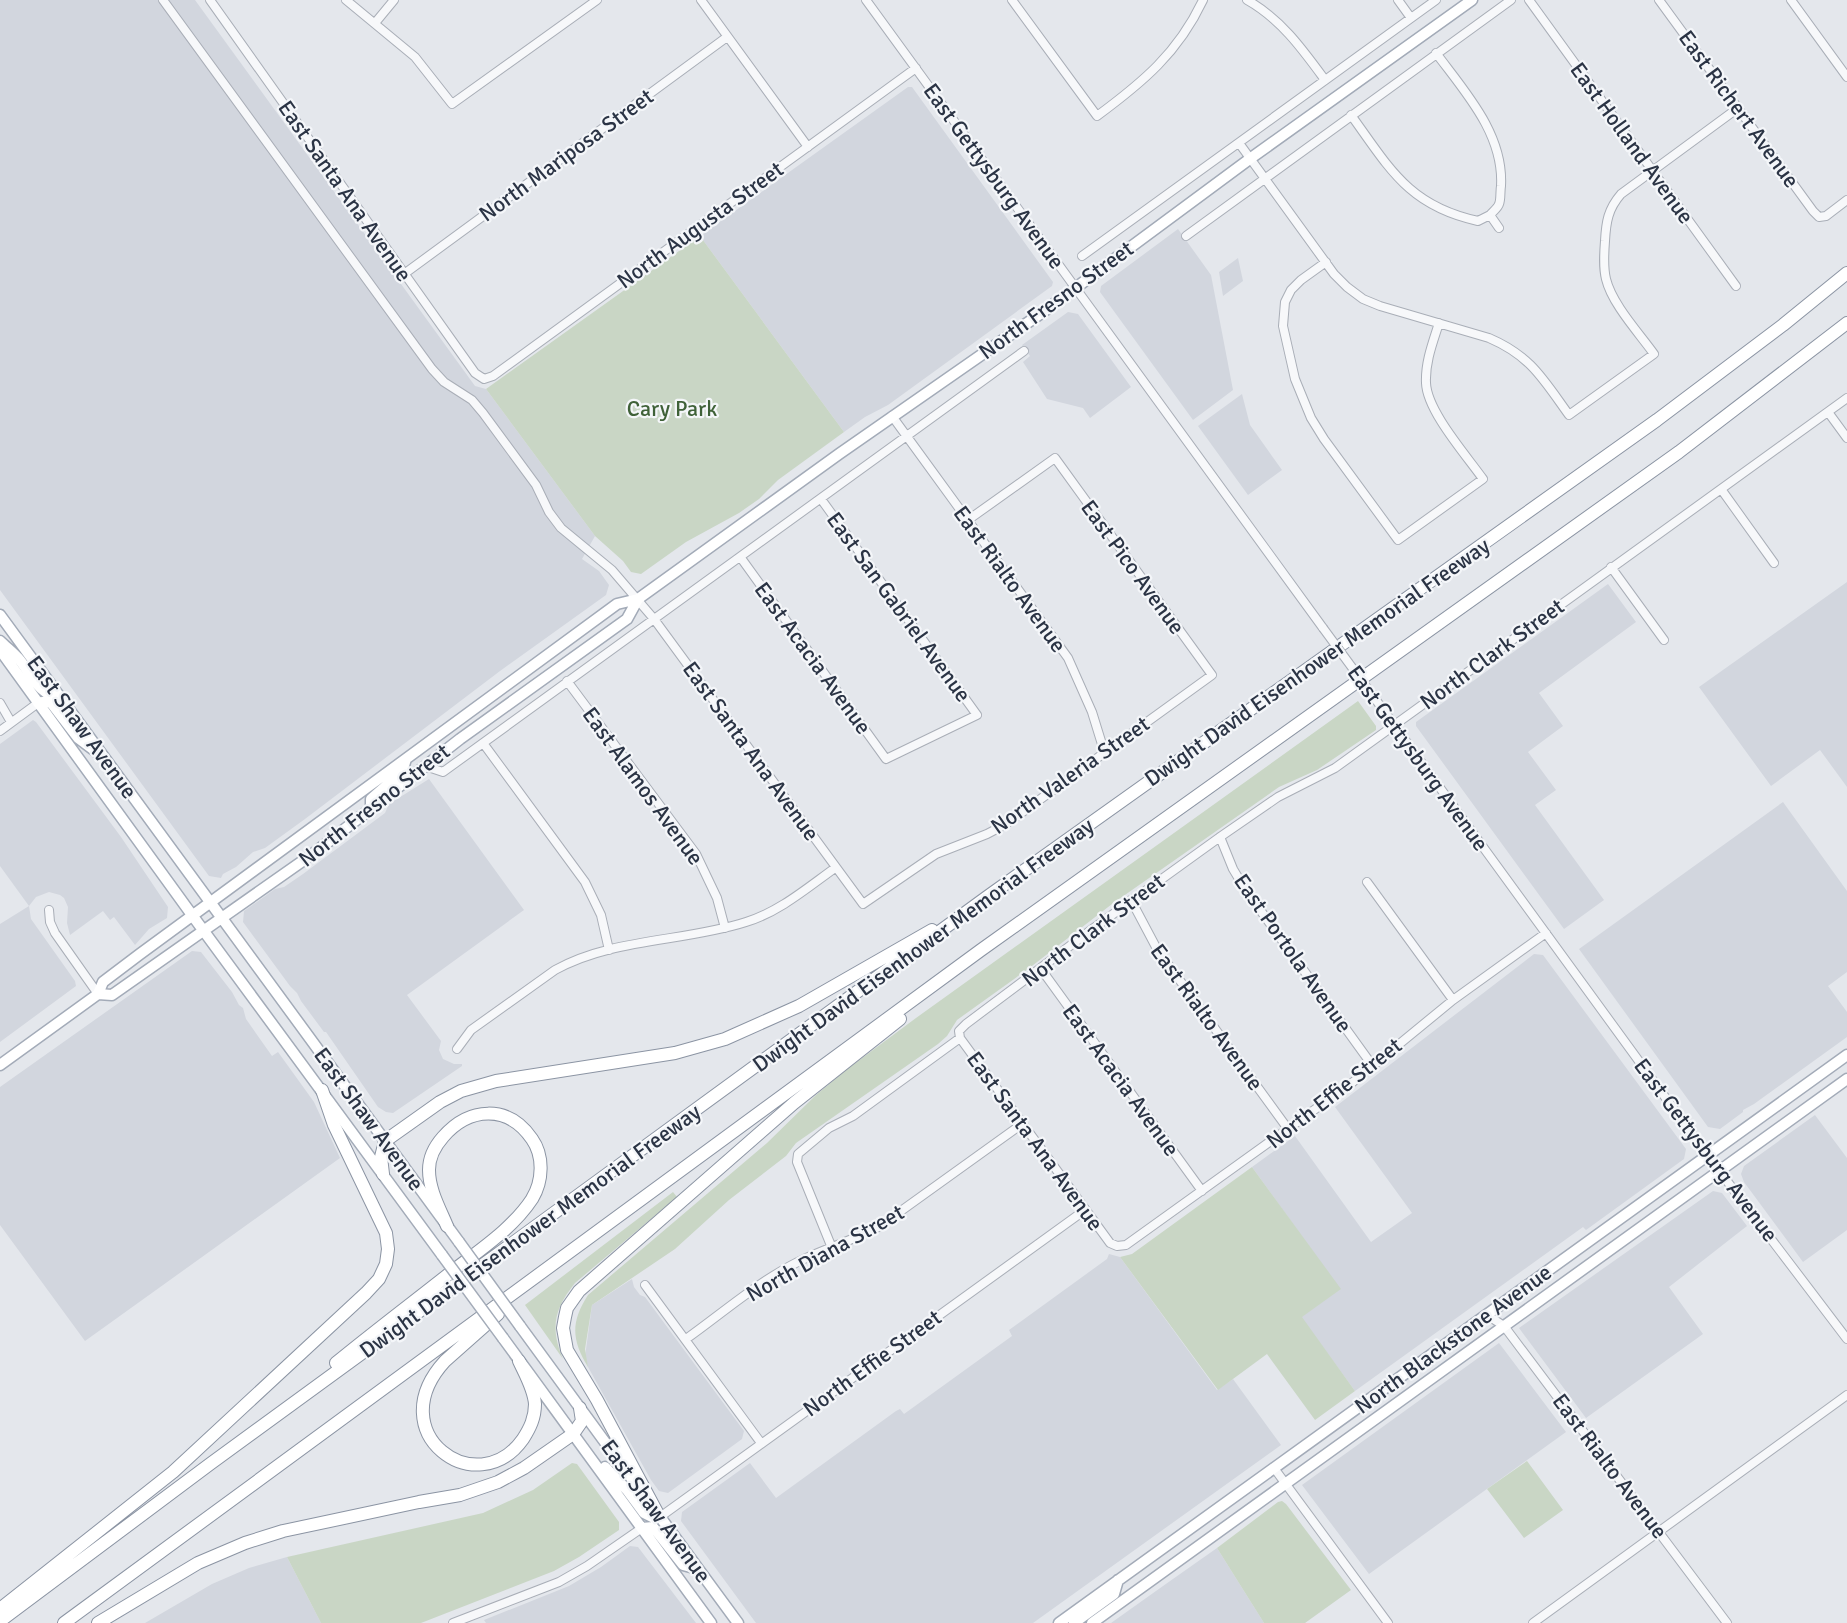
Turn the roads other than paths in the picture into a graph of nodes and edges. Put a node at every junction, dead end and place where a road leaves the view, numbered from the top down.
1 (163, 0) edge
2 (210, 0) edge
3 (346, 0) edge
4 (394, 0) edge
5 (597, 0) edge
6 (701, 0) edge
7 (866, 0) edge
8 (1012, 0) edge
9 (1203, 0) edge
10 (1247, 0) edge
11 (1398, 0) edge
12 (1436, 0) edge
13 (1472, 0) edge
14 (1511, 0) edge
15 (1529, 0) edge
16 (1659, 0) edge
17 (1791, 0) edge
18 (1412, 18) junction
19 (375, 23) junction
20 (727, 37) junction
21 (1436, 53) junction
22 (916, 68) junction
23 (1847, 77) edge
24 (1325, 80) junction
25 (1738, 108) junction
26 (1351, 115) junction
27 (1239, 142) junction
28 (808, 147) junction
29 (1251, 158) junction
30 (1652, 171) junction
31 (1265, 178) junction
32 (1847, 200) edge
33 (1490, 215) junction
34 (1499, 228) dead end
35 (1186, 236) dead end
36 (1082, 256) dead end
37 (1326, 262) junction
38 (1847, 273) edge
39 (404, 274) junction
40 (1736, 286) dead end
41 (1076, 288) junction
42 (1439, 323) junction
43 (1847, 323) edge
44 (1847, 329) edge
45 (1024, 351) dead end
46 (1805, 357) junction
47 (484, 379) joint
48 (1847, 398) edge
49 (1828, 412) junction
50 (892, 416) junction
51 (907, 436) junction
52 (1847, 438) edge
53 (1720, 489) junction
54 (821, 499) junction
55 (968, 520) junction
56 (741, 558) junction
57 (1774, 563) dead end
58 (1611, 567) junction
59 (638, 599) junction
60 (0, 615) edge
61 (654, 619) junction
62 (1664, 640) dead end
63 (0, 641) edge
64 (0, 650) edge
65 (1212, 675) joint
66 (567, 681) junction
67 (60, 696) junction
68 (0, 703) edge
69 (38, 703) junction
70 (11, 722) junction
71 (1394, 725) junction
72 (0, 731) edge
73 (483, 743) junction
74 (1105, 754) junction
75 (406, 759) junction
76 (886, 759) joint
77 (107, 761) junction
78 (425, 766) junction
79 (371, 808) junction
80 (1220, 837) junction
81 (835, 868) junction
82 (1367, 882) dead end
83 (987, 897) junction
84 (1131, 900) junction
85 (211, 901) junction
86 (863, 904) joint
87 (49, 910) dead end
88 (192, 915) junction
89 (222, 917) junction
90 (725, 927) junction
91 (203, 930) junction
92 (1546, 933) junction
93 (609, 950) junction
94 (981, 950) junction
95 (1041, 969) junction
96 (98, 994) junction
97 (1453, 1000) junction
98 (960, 1035) junction
99 (457, 1048) dead end
100 (1847, 1055) edge
101 (0, 1065) edge
102 (1372, 1065) junction
103 (1847, 1079) edge
104 (322, 1090) junction
105 (1022, 1124) junction
106 (1288, 1129) junction
107 (385, 1141) junction
108 (700, 1155) junction
109 (1708, 1156) junction
110 (1720, 1171) junction
111 (383, 1174) junction
112 (1202, 1191) junction
113 (1085, 1210) junction
114 (447, 1226) junction
115 (1117, 1246) joint
116 (832, 1248) junction
117 (645, 1285) dead end
118 (1487, 1315) junction
119 (1504, 1326) junction
120 (1847, 1339) edge
121 (686, 1340) junction
122 (519, 1361) junction
123 (1847, 1395) edge
124 (580, 1408) junction
125 (573, 1434) junction
126 (761, 1443) junction
127 (210, 1464) junction
128 (1274, 1468) junction
129 (1286, 1484) junction
130 (659, 1516) junction
131 (642, 1528) junction
132 (1659, 1530) junction
133 (698, 1569) junction
134 (1118, 1581) junction
135 (0, 1609) edge
136 (0, 1621) edge
137 (64, 1623) edge
138 (98, 1623) edge
139 (453, 1623) edge
140 (711, 1623) edge
141 (738, 1623) edge
142 (1059, 1623) edge
143 (1074, 1623) edge
144 (1092, 1623) edge
145 (1388, 1623) edge
146 (1533, 1623) edge
147 (1727, 1623) edge

1 - 59 street, East Santa Ana Avenue
2 - 39 street, East Santa Ana Avenue
3 - 19 street
4 - 19 street
5 - 19 street
6 - 20 street
7 - 22 street, East Gettysburg Avenue
8 - 9 street
10 - 24 street
11 - 18 street
12 - 18 street, North Fresno Street
13 - 29 main road, North Fresno Street
14 - 21 street
15 - 30 street, East Holland Avenue
16 - 25 street, East Richert Avenue
17 - 23 street
18 - 24 street, North Fresno Street
20 - 28 street
20 - 39 street, North Mariposa Street
21 - 26 street
21 - 33 street
22 - 28 street, North Augusta Street
22 - 41 street, East Gettysburg Avenue
24 - 27 street, North Fresno Street
25 - 30 street
25 - 32 street, East Richert Avenue
26 - 31 street
26 - 33 street
27 - 29 street
27 - 36 street, North Fresno Street
28 - 47 street, North Augusta Street
29 - 31 street
29 - 41 main road, North Fresno Street
30 - 40 street, East Holland Avenue
30 - 42 street
31 - 35 street
31 - 37 street
33 - 34 street
37 - 42 street
37 - 42 street
38 - 83 highway, Dwight David Eisenhower Memorial Freeway
39 - 47 street, East Santa Ana Avenue
41 - 50 main road, North Fresno Street
41 - 71 street, East Gettysburg Avenue, bridge
43 - 46 highway, Dwight David Eisenhower Memorial Freeway
44 - 46 highway
45 - 51 street
46 - 94 highway, Dwight David Eisenhower Memorial Freeway
48 - 49 street, North Clark Street
49 - 52 street
49 - 53 street, North Clark Street
50 - 51 street, East Rialto Avenue
50 - 59 main road, North Fresno Street
51 - 54 street
51 - 55 street, East Rialto Avenue
53 - 57 street
53 - 58 street, North Clark Street
54 - 56 street
54 - 76 street, East San Gabriel Avenue
55 - 65 street, East Pico Avenue
55 - 74 street, East Rialto Avenue
56 - 61 street
56 - 76 street, East Acacia Avenue
58 - 62 street
58 - 71 street, North Clark Street
59 - 61 street, East Santa Ana Avenue
59 - 75 main road, North Fresno Street
59 - 78 main road, North Fresno Street
60 - 67 main road, East Shaw Avenue
61 - 66 street
61 - 81 street, East Santa Ana Avenue
63 - 67 main road
64 - 69 main road, East Shaw Avenue
65 - 74 street, North Valeria Street
66 - 73 street
66 - 90 street, East Alamos Avenue
67 - 77 main road, East Shaw Avenue
68 - 70 street
69 - 70 street
69 - 77 main road
69 - 88 main road, East Shaw Avenue
70 - 72 street
71 - 80 street, North Clark Street
71 - 92 street, East Gettysburg Avenue
73 - 78 street
73 - 93 street
74 - 86 street, North Valeria Street
75 - 79 main road
75 - 85 main road, North Fresno Street
77 - 85 main road, East Shaw Avenue
78 - 79 main road, North Fresno Street
79 - 89 main road, North Fresno Street
80 - 84 street, North Clark Street
80 - 102 street, East Portola Avenue
81 - 86 street, East Santa Ana Avenue
81 - 90 street
82 - 97 street
83 - 107 highway
83 - 127 highway, Dwight David Eisenhower Memorial Freeway
84 - 95 street, North Clark Street
84 - 106 street, East Rialto Avenue
85 - 88 main road, North Fresno Street
85 - 89 main road, East Shaw Avenue
87 - 96 street
88 - 91 main road, East Shaw Avenue
88 - 96 main road, North Fresno Street
89 - 91 main road, North Fresno Street
89 - 107 main road, East Shaw Avenue
90 - 93 street
91 - 96 main road, North Fresno Street
91 - 104 main road, East Shaw Avenue
92 - 97 street, North Effie Street
92 - 109 street, East Gettysburg Avenue
93 - 99 street
94 - 108 highway, Dwight David Eisenhower Memorial Freeway
94 - 130 highway
95 - 98 street, North Clark Street
95 - 112 street, East Acacia Avenue
96 - 101 main road, North Fresno Street
97 - 102 street, North Effie Street
98 - 105 street, East Santa Ana Avenue
98 - 116 street, North Clark Street
100 - 109 main road, North Blackstone Avenue
102 - 106 street, North Effie Street
103 - 110 main road, North Blackstone Avenue
104 - 111 main road, East Shaw Avenue
104 - 135 highway
105 - 113 street, East Santa Ana Avenue
105 - 116 street, North Diana Street
106 - 112 street, North Effie Street
107 - 111 highway
107 - 114 main road, East Shaw Avenue
108 - 122 highway
108 - 137 highway, Dwight David Eisenhower Memorial Freeway
109 - 110 street, East Gettysburg Avenue
109 - 118 main road, North Blackstone Avenue
110 - 119 main road, North Blackstone Avenue
110 - 120 street, East Gettysburg Avenue
111 - 122 main road, East Shaw Avenue, bridge
112 - 115 street, North Effie Street
113 - 115 street, East Santa Ana Avenue
113 - 126 street, North Effie Street
114 - 124 main road, East Shaw Avenue, bridge
114 - 127 highway
116 - 121 street, North Diana Street
117 - 121 street
118 - 119 street, East Rialto Avenue
118 - 128 main road, North Blackstone Avenue
119 - 129 main road, North Blackstone Avenue
119 - 132 street, East Rialto Avenue
121 - 126 street
122 - 125 main road, East Shaw Avenue
123 - 132 street
124 - 125 highway
124 - 130 main road, East Shaw Avenue
125 - 130 main road
125 - 131 main road, East Shaw Avenue
125 - 138 highway
126 - 130 street, North Effie Street
127 - 136 highway, Dwight David Eisenhower Memorial Freeway
128 - 129 street
128 - 134 main road, North Blackstone Avenue
129 - 144 main road, North Blackstone Avenue
129 - 145 street
130 - 133 main road, East Shaw Avenue
131 - 133 main road
131 - 139 street
131 - 140 main road, East Shaw Avenue
132 - 146 street
132 - 147 street, East Rialto Avenue
133 - 141 main road, East Shaw Avenue
134 - 142 main road, North Blackstone Avenue
134 - 143 main road

